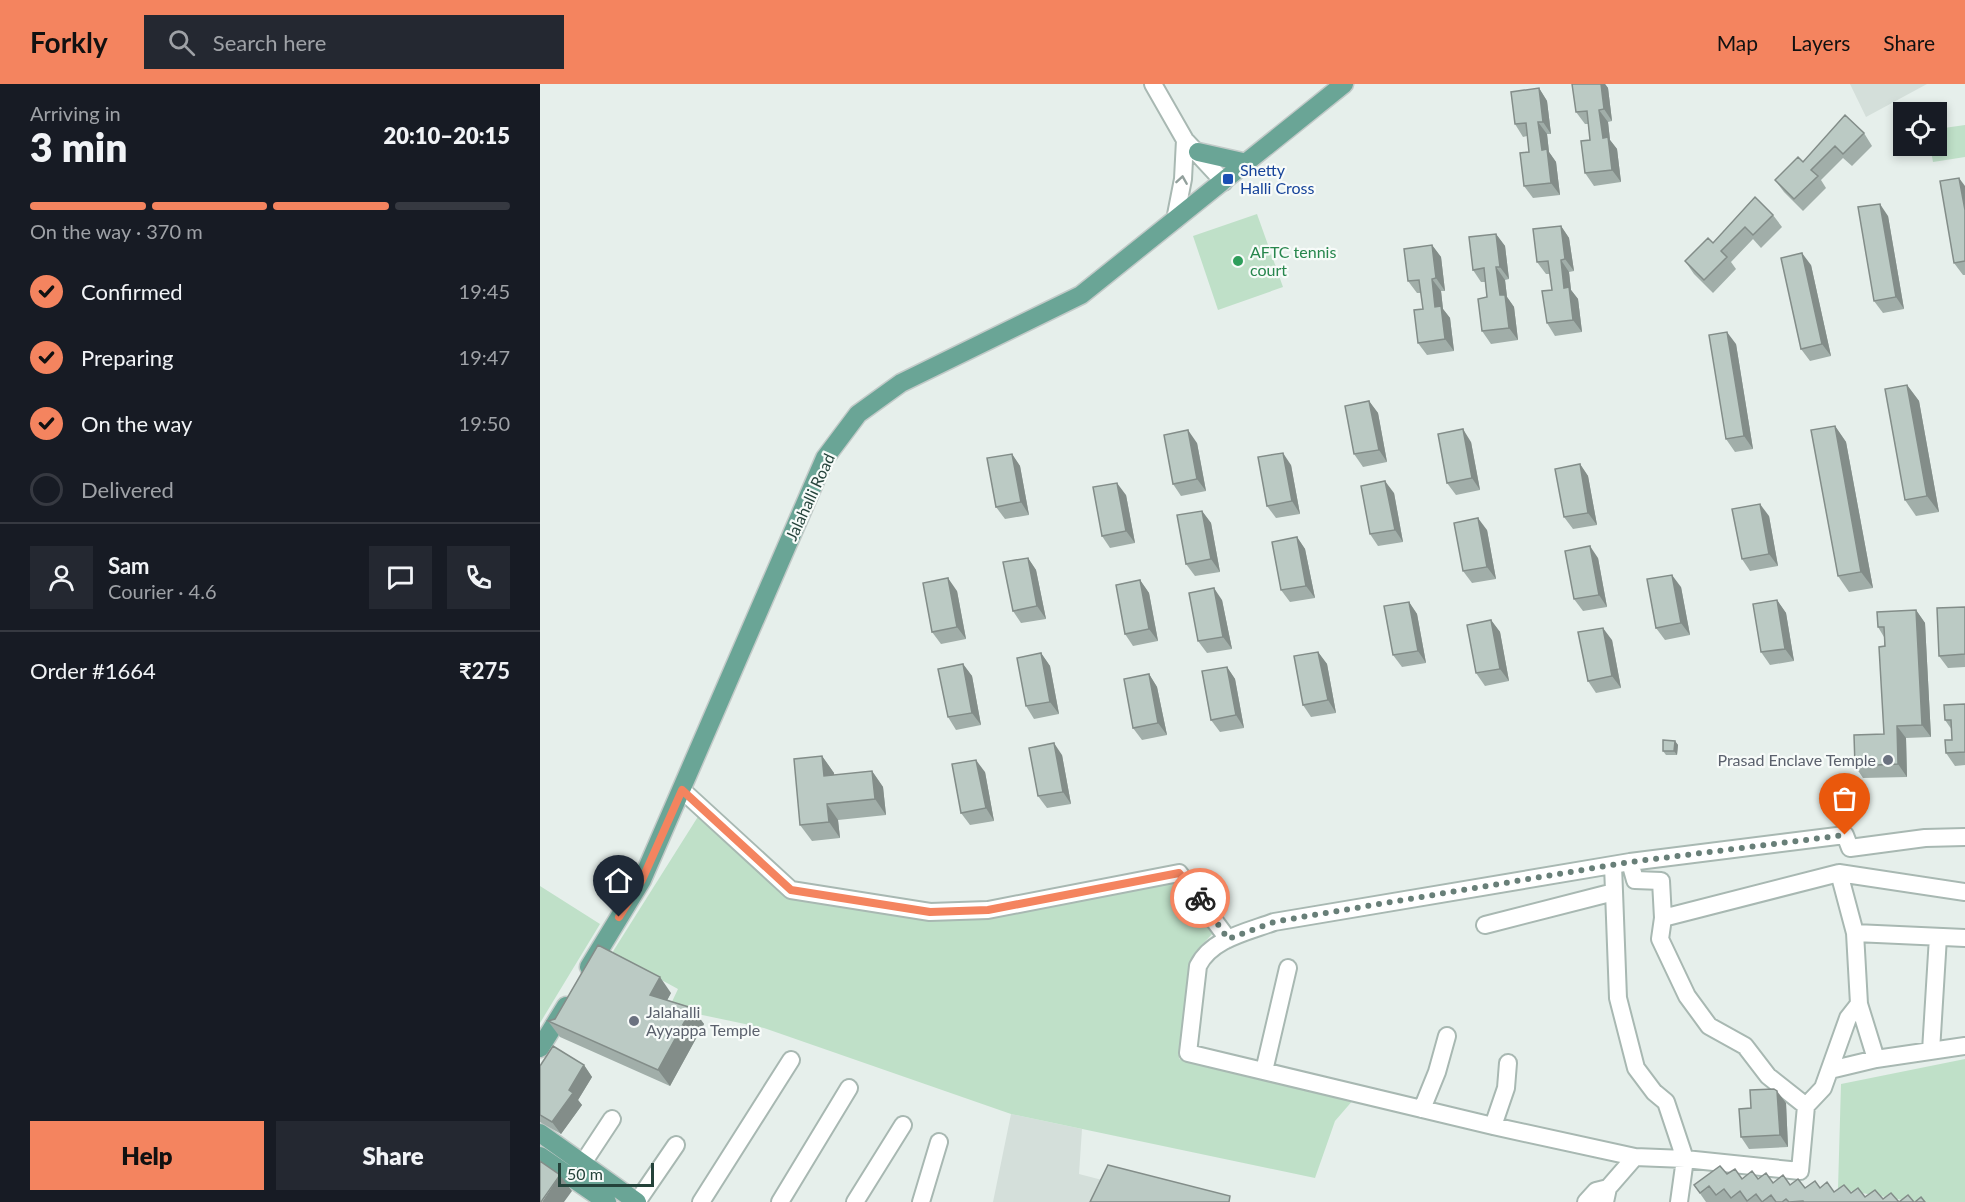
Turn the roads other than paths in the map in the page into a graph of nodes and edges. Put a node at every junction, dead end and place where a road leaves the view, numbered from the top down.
1 (1153, 84) edge
2 (1344, 84) edge
3 (1192, 146) junction
4 (1247, 163) junction
5 (1224, 182) junction
6 (1175, 220) junction
7 (682, 790) junction
8 (1965, 837) edge
9 (1850, 848) junction
10 (1622, 864) junction
11 (1839, 873) junction
12 (1857, 876) junction
13 (1614, 892) junction
14 (1965, 892) edge
15 (1663, 918) junction
16 (1485, 925) dead end
17 (1855, 933) junction
18 (1938, 937) junction
19 (1965, 938) edge
20 (1228, 939) junction
21 (1288, 968) dead end
22 (1859, 1004) junction
23 (1447, 1036) dead end
24 (1965, 1046) edge
25 (540, 1048) edge
26 (1931, 1051) junction
27 (1876, 1059) junction
28 (791, 1060) dead end
29 (1508, 1063) dead end
30 (1830, 1070) junction
31 (1264, 1071) junction
32 (849, 1088) dead end
33 (1806, 1106) junction
34 (1422, 1109) junction
35 (612, 1119) dead end
36 (903, 1125) dead end
37 (1493, 1126) junction
38 (540, 1133) edge
39 (939, 1142) dead end
40 (676, 1145) dead end
41 (540, 1156) edge
42 (1635, 1157) junction
43 (1685, 1159) junction
44 (583, 1163) junction
45 (1607, 1195) edge
46 (607, 1202) edge
47 (637, 1202) edge
48 (701, 1202) edge
49 (780, 1202) edge
50 (855, 1202) edge
51 (921, 1202) edge
52 (1586, 1202) edge
53 (1679, 1202) edge

1 - 3 street
2 - 4 main road, Jalahalli Road
3 - 4 main road
3 - 5 street
6 -> 3 street
4 - 5 main road, Jalahalli Road
5 - 6 main road, Jalahalli Road
6 - 7 main road, Jalahalli Road
7 - 20 street
7 - 25 main road, Jalahalli Road
8 - 9 street
9 - 10 street
9 - 12 street
10 - 13 street
10 - 15 street
10 - 20 street
11 - 12 street
11 - 15 street
11 - 17 street
12 - 14 street
13 - 16 street
13 - 43 street
15 - 33 street
17 - 18 street
17 - 22 street
18 - 19 street
18 - 26 street
20 - 31 street
21 - 31 street
22 - 27 street
22 - 30 street
23 - 34 street
24 - 26 street
26 - 27 street
27 - 30 street
28 - 48 street
29 - 37 street
30 - 33 street
31 - 34 street
32 - 49 street
33 - 43 street
34 - 37 street
35 - 44 street
36 - 50 street
37 - 42 street
38 - 44 main road
39 - 51 street
40 - 47 street
41 - 46 main road
42 - 43 street
42 - 45 street
43 - 53 street
44 - 47 main road
45 - 52 street

